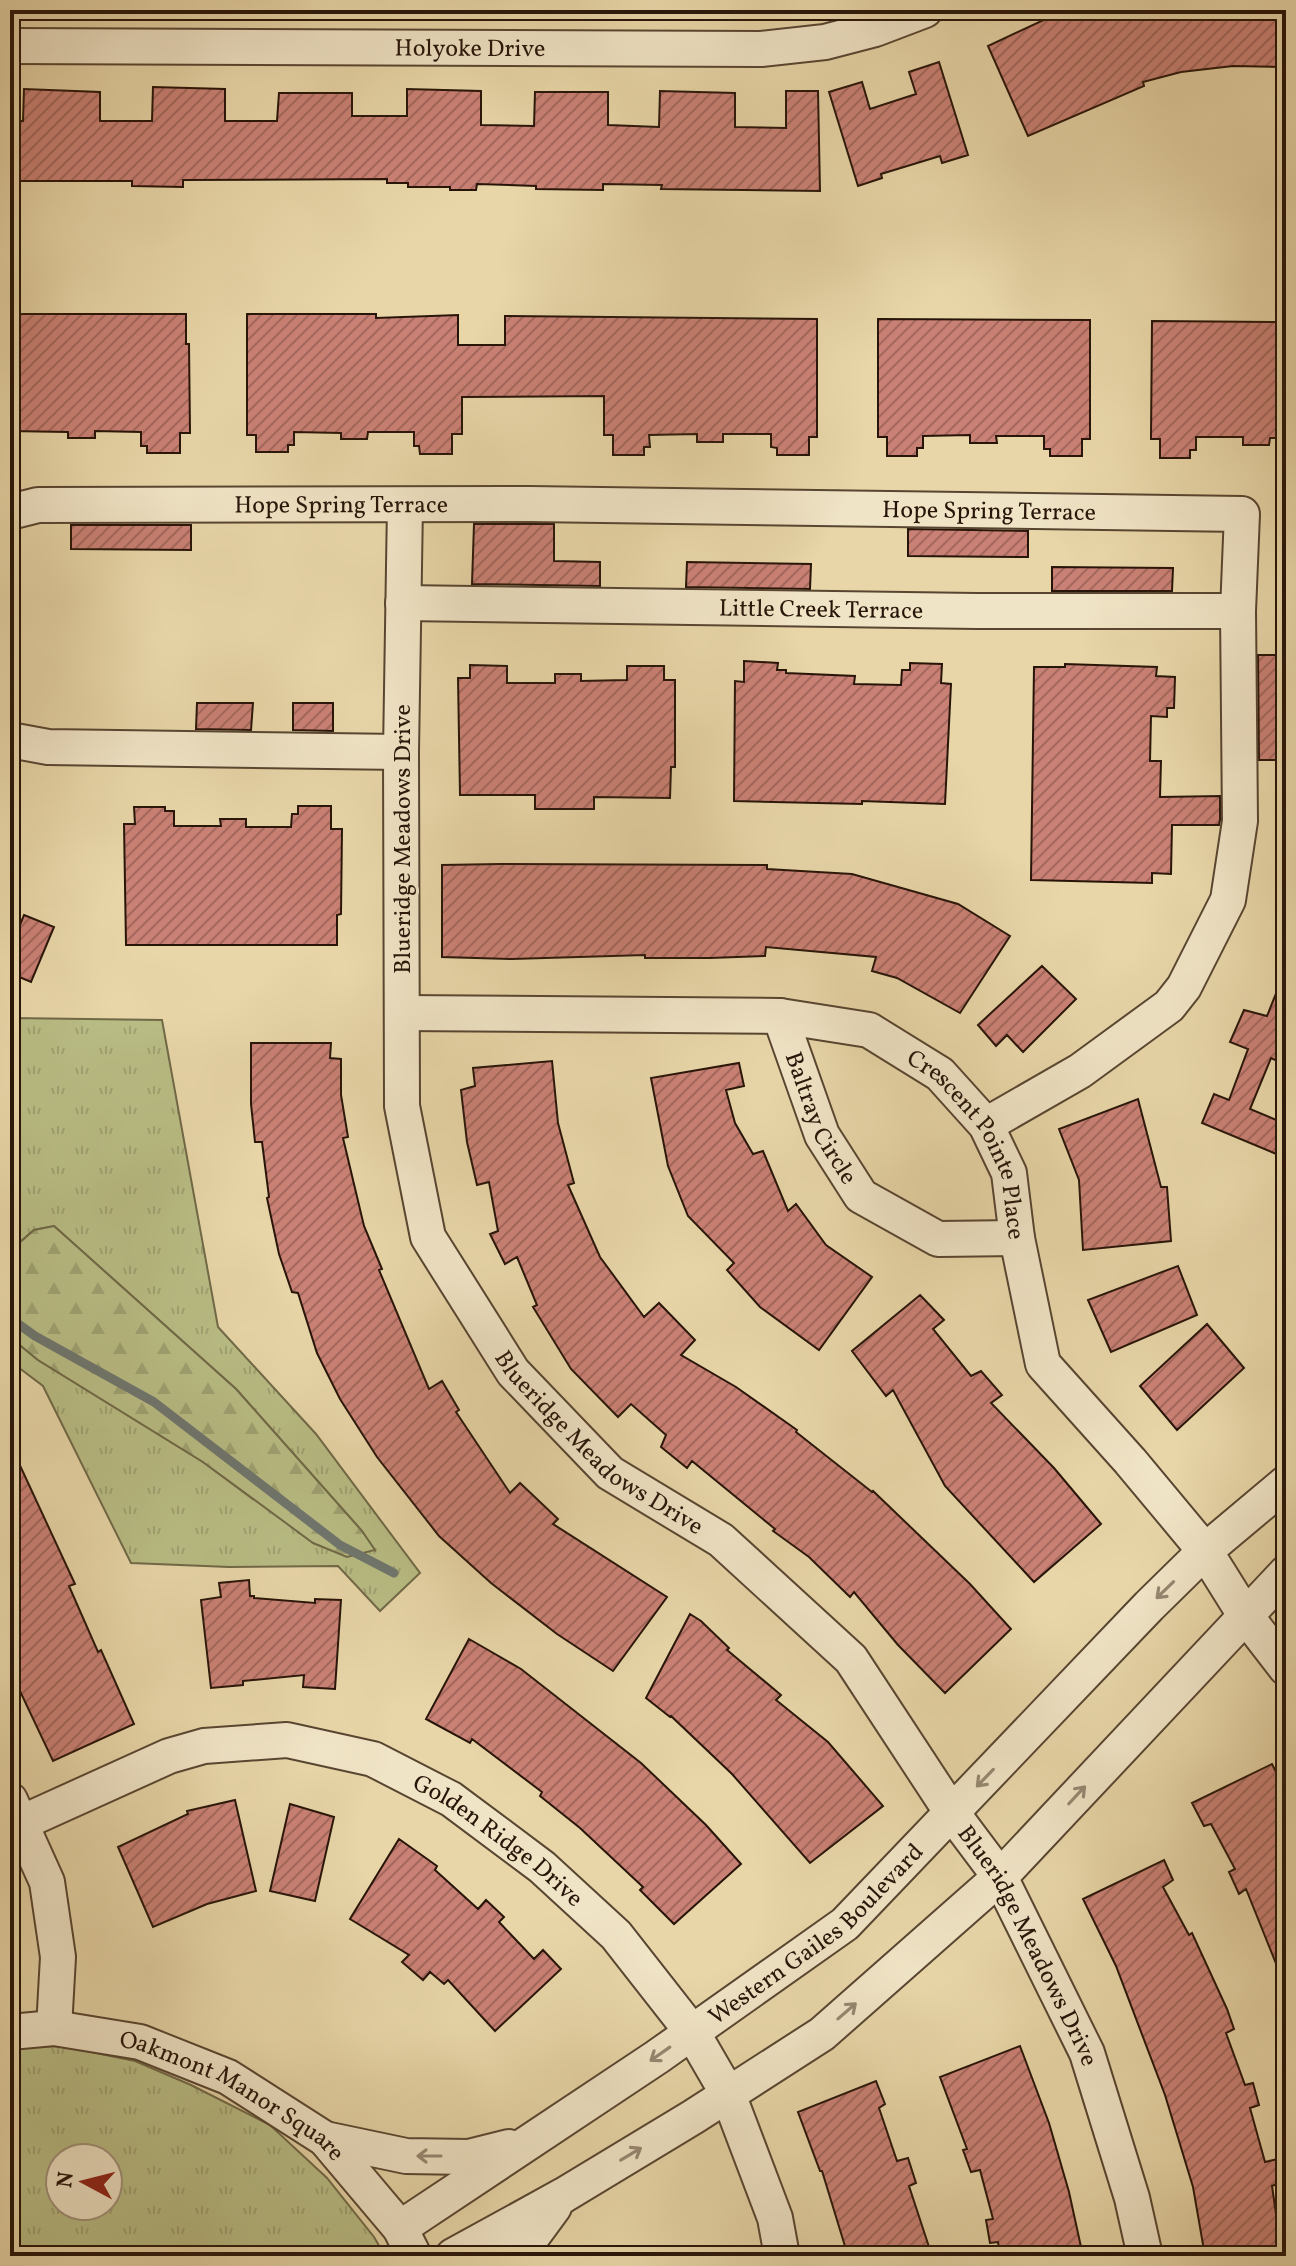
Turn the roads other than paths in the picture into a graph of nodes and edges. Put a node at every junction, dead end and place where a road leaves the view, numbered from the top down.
1 (925, 10) edge
2 (10, 46) edge
3 (405, 505) junction
4 (10, 512) edge
5 (403, 603) junction
6 (1238, 611) junction
7 (10, 740) edge
8 (401, 752) junction
9 (402, 1013) junction
10 (780, 1016) junction
11 (986, 1125) junction
12 (1017, 1238) junction
13 (1286, 1483) edge
14 (1205, 1551) junction
15 (1286, 1573) edge
16 (1245, 1615) junction
17 (1286, 1668) edge
18 (15, 1811) edge
19 (952, 1813) junction
20 (1000, 1877) junction
21 (54, 2028) junction
22 (10, 2032) edge
23 (692, 2032) junction
24 (728, 2094) junction
25 (325, 2139) junction
26 (533, 2141) junction
27 (564, 2195) junction
28 (407, 2243) edge
29 (453, 2256) edge
30 (518, 2256) edge
31 (782, 2256) edge
32 (1145, 2256) edge

1 - 2 street, Holyoke Drive
3 - 4 street, Hope Spring Terrace
3 - 5 street, Blueridge Meadows Drive
3 - 6 street, Hope Spring Terrace
5 - 6 street, Little Creek Terrace
5 - 8 street, Blueridge Meadows Drive
6 - 11 street, Hope Spring Terrace
7 - 8 street
8 - 9 street, Blueridge Meadows Drive
9 - 10 street, Crescent Pointe Place
9 - 19 street, Blueridge Meadows Drive
10 - 11 street, Crescent Pointe Place
10 - 12 street, Baltray Circle
11 - 12 street, Crescent Pointe Place
12 - 14 street, Crescent Pointe Place
13 - 14 street, Western Gailes Boulevard
14 - 16 street, Crescent Pointe Place
14 -> 19 street, Western Gailes Boulevard
15 - 16 street
16 - 17 street, Crescent Pointe Place
20 -> 16 street
18 - 21 street
18 - 23 street, Golden Ridge Drive
19 - 20 street, Blueridge Meadows Drive
19 - 23 street, Western Gailes Boulevard
24 -> 20 street
20 - 32 street, Blueridge Meadows Drive
21 - 22 street, Oakmont Manor Square
21 - 25 street, Oakmont Manor Square
23 - 24 street, Golden Ridge Drive
23 -> 26 street, Western Gailes Boulevard
27 -> 24 street
24 - 31 street, Golden Ridge Drive
26 -> 25 street
25 - 28 street, Oakmont Manor Square
26 - 28 street, Western Gailes Boulevard
27 - 29 street
27 - 30 street

